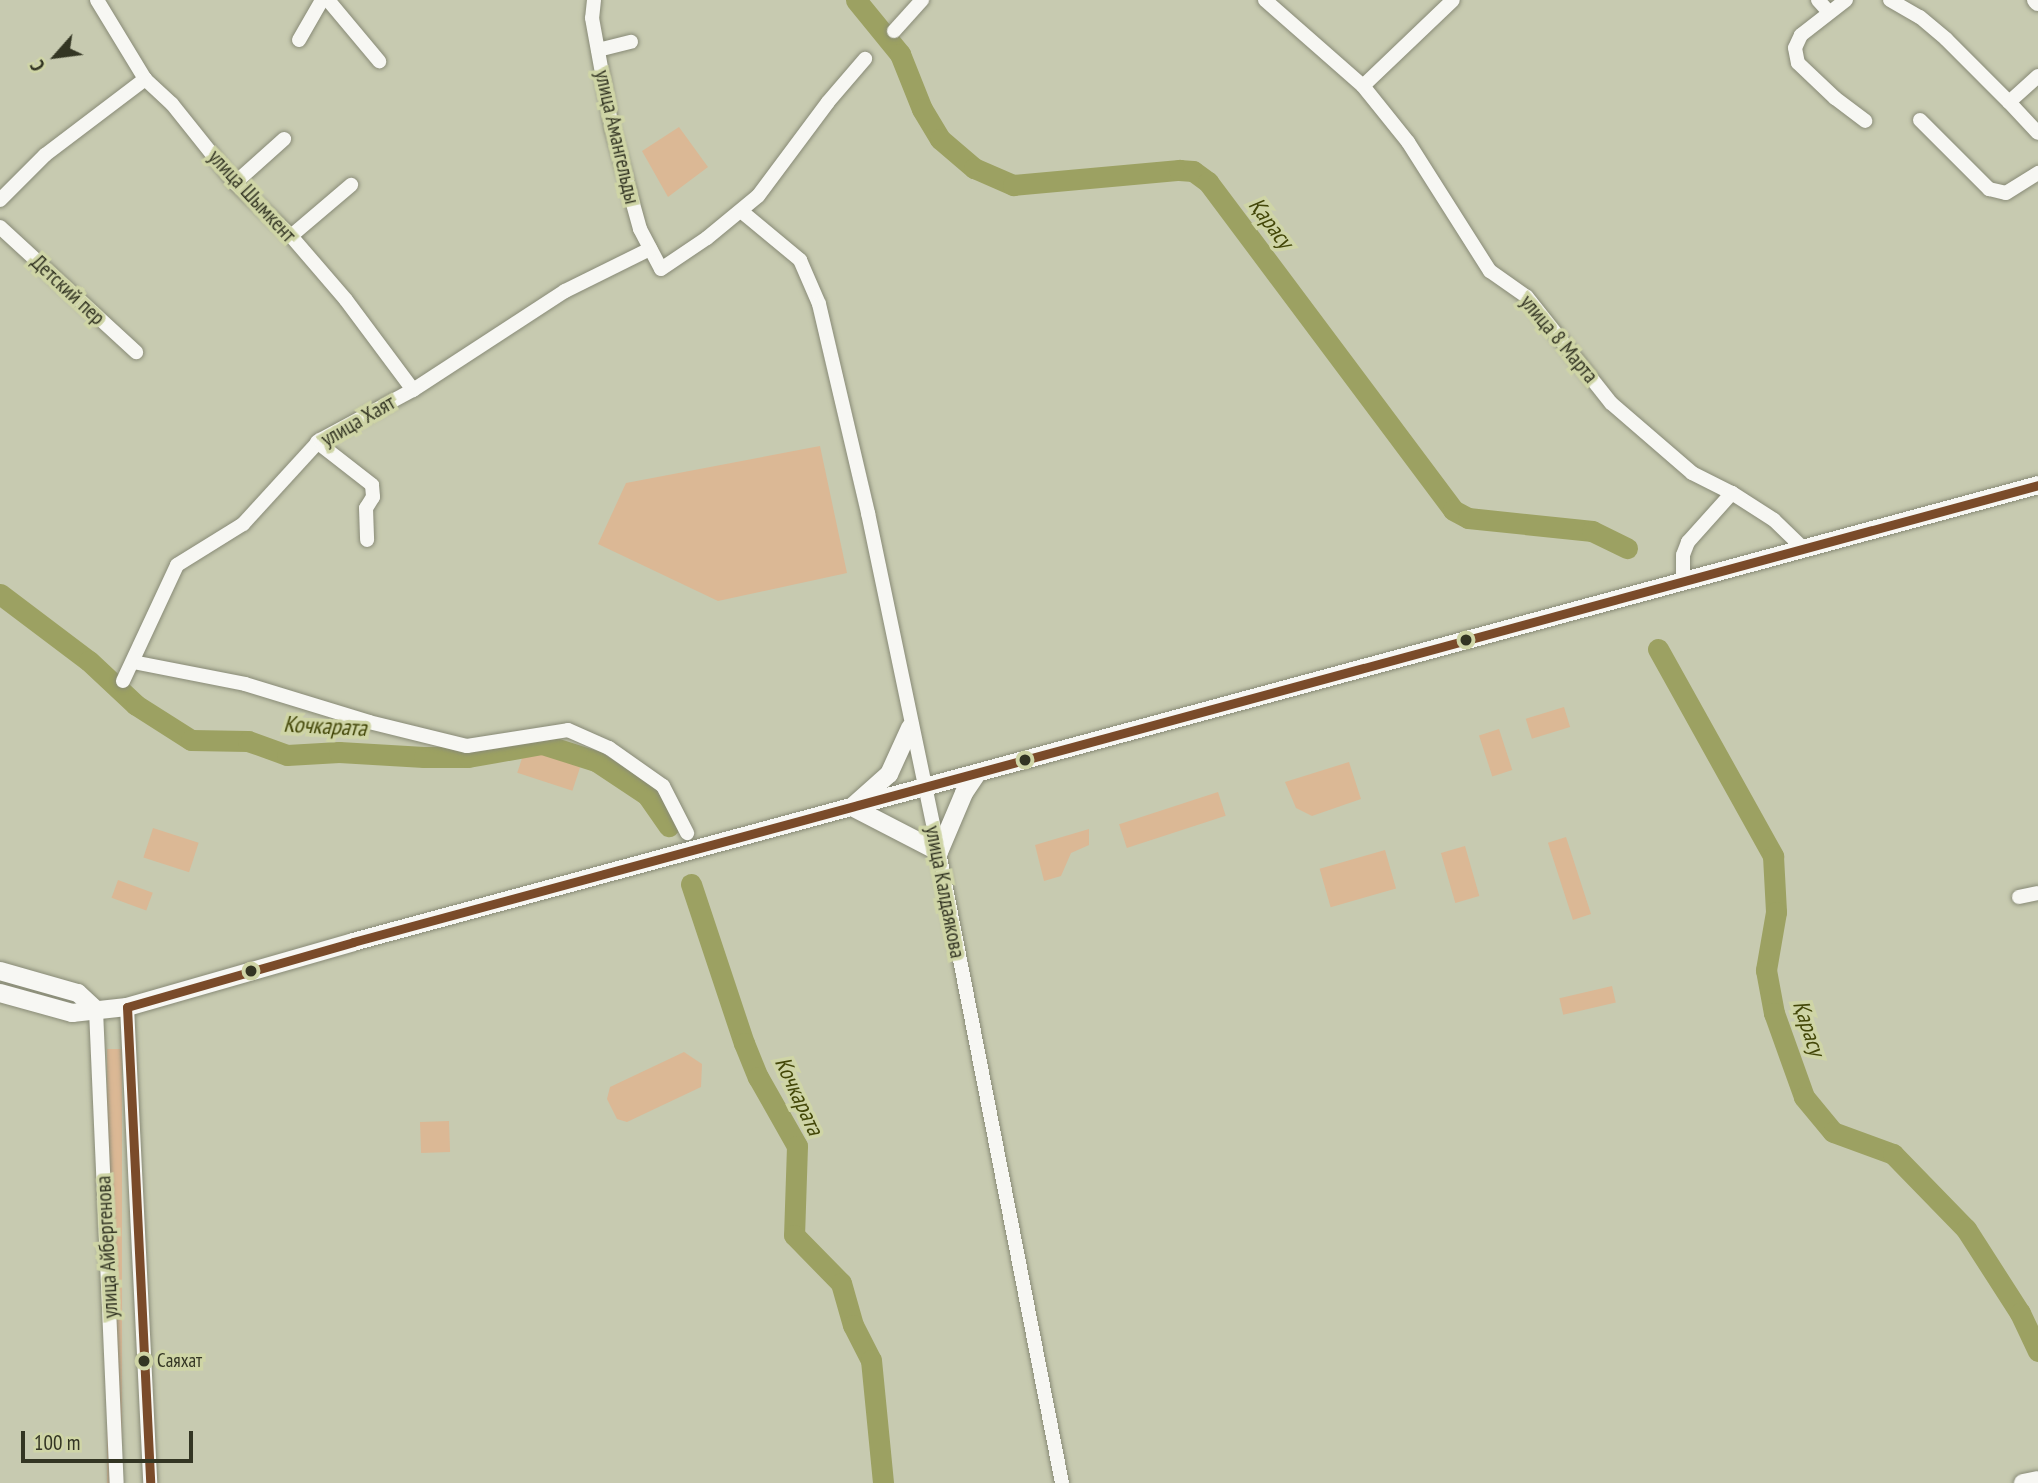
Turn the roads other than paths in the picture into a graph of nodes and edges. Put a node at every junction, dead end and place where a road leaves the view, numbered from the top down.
1 (97, 0) edge
2 (322, 0) edge
3 (328, 0) edge
4 (594, 0) edge
5 (922, 0) edge
6 (1265, 0) edge
7 (1453, 0) edge
8 (1846, 0) edge
9 (1890, 0) edge
10 (1823, 6) edge
11 (894, 31) dead end
12 (299, 40) dead end
13 (631, 41) dead end
14 (598, 51) junction
15 (865, 60) dead end
16 (379, 61) dead end
17 (2038, 76) edge
18 (145, 79) junction
19 (1363, 86) junction
20 (2009, 102) junction
21 (1920, 120) dead end
22 (1865, 121) dead end
23 (2038, 133) edge
24 (284, 139) dead end
25 (2038, 173) edge
26 (235, 183) junction
27 (351, 185) dead end
28 (0, 200) edge
29 (741, 211) junction
30 (0, 227) edge
31 (291, 236) junction
32 (650, 249) junction
33 (136, 352) dead end
34 (413, 390) junction
35 (317, 442) junction
36 (2038, 485) edge
37 (1732, 493) junction
38 (367, 540) dead end
39 (1804, 549) junction
40 (1683, 582) junction
41 (133, 662) junction
42 (123, 681) dead end
43 (910, 727) junction
44 (976, 775) junction
45 (925, 788) junction
46 (852, 807) junction
47 (687, 833) dead end
48 (939, 852) junction
49 (2038, 894) edge
50 (2019, 897) dead end
51 (0, 971) edge
52 (0, 993) edge
53 (127, 1007) junction
54 (96, 1010) junction
55 (2038, 1480) edge
56 (117, 1483) edge
57 (150, 1483) edge
58 (1062, 1483) edge
59 (2023, 1483) edge

1 - 18 street, улица Шымкент
2 - 12 street
3 - 16 street
4 - 14 street, улица Амангельды
5 - 11 street
6 - 19 street, улица 8 Марта
7 - 19 street
8 - 10 street
9 - 20 street
10 - 22 street
13 - 14 street
14 - 32 street, улица Амангельды
15 - 29 street
17 - 20 street
18 - 26 street, улица Шымкент
18 - 28 street
19 - 37 street, улица 8 Марта
20 - 23 street
21 - 25 street
24 - 26 street
26 - 31 street, улица Шымкент
27 - 31 street
29 - 32 street, улица Амангельды
29 - 43 street, улица Калдаякова
30 - 33 street, Детский пер
31 - 34 street, улица Шымкент
32 - 34 street, улица Хаят
34 - 35 street, улица Хаят
35 - 38 street
35 - 41 street, улица Хаят
36 - 39 main road
37 - 39 street, улица 8 Марта
37 - 40 street
39 - 40 main road
40 - 44 main road
41 - 42 street, улица Хаят
41 - 47 street
43 - 45 street, улица Калдаякова
43 - 46 main road
44 - 45 main road
44 - 48 main road
45 - 46 main road
45 - 48 street, улица Калдаякова
46 - 48 main road
46 - 53 main road
48 - 58 street, улица Калдаякова
49 - 50 street
51 - 54 main road
52 - 54 main road
53 - 54 main road
53 - 57 street, улица Айбергенова
54 - 56 street, улица Айбергенова
55 - 59 main road

